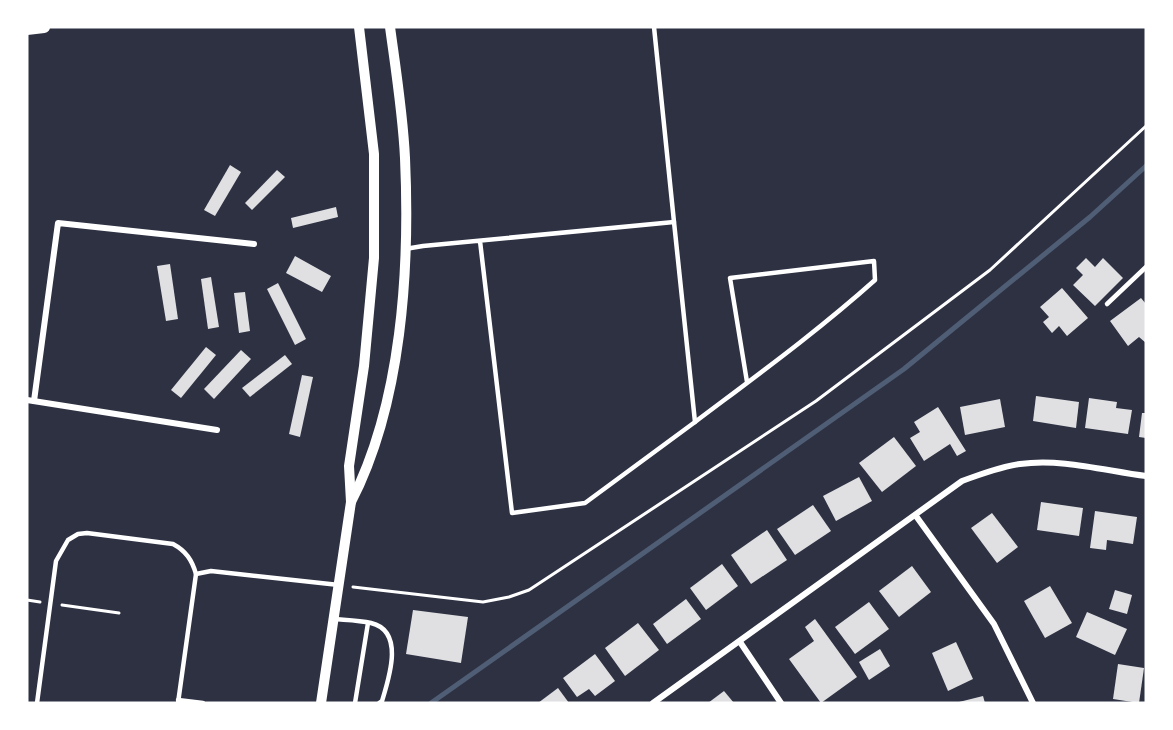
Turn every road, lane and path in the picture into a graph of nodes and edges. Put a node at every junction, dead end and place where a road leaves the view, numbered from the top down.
1 (44, 27) edge
2 (359, 27) edge
3 (390, 27) edge
4 (654, 27) edge
5 (27, 29) edge
6 (1146, 126) edge
7 (674, 222) junction
8 (480, 241) junction
9 (254, 244) dead end
10 (405, 249) junction
11 (1146, 267) edge
12 (1107, 304) dead end
13 (747, 382) junction
14 (30, 401) edge
15 (695, 422) junction
16 (217, 430) dead end
17 (1146, 476) edge
18 (351, 502) junction
19 (916, 516) junction
20 (196, 574) junction
21 (339, 585) junction
22 (27, 600) edge
23 (51, 603) junction
24 (119, 613) dead end
25 (334, 619) junction
26 (368, 623) junction
27 (740, 642) junction
28 (178, 701) edge
29 (37, 703) edge
30 (203, 703) edge
31 (321, 703) edge
32 (355, 703) edge
33 (379, 703) edge
34 (653, 703) edge
35 (781, 703) edge
36 (1033, 703) edge

1 - 5 main road
2 - 18 street
3 - 10 street
4 - 7 lane
6 - 21 path
7 - 8 lane
7 - 15 lane
8 - 10 lane
8 - 15 lane
9 - 14 street
10 - 18 street
11 - 12 lane
13 - 13 lane
13 - 15 lane
14 - 16 street
17 - 19 street
18 - 21 street
19 - 27 street
19 - 36 street
20 - 21 lane
20 - 23 lane
20 - 28 lane
21 - 25 street
22 - 23 path
23 - 24 path
23 - 29 lane
25 - 26 lane
25 - 31 street
26 - 32 lane
26 - 33 lane
27 - 34 street
27 - 35 street
28 - 30 lane

